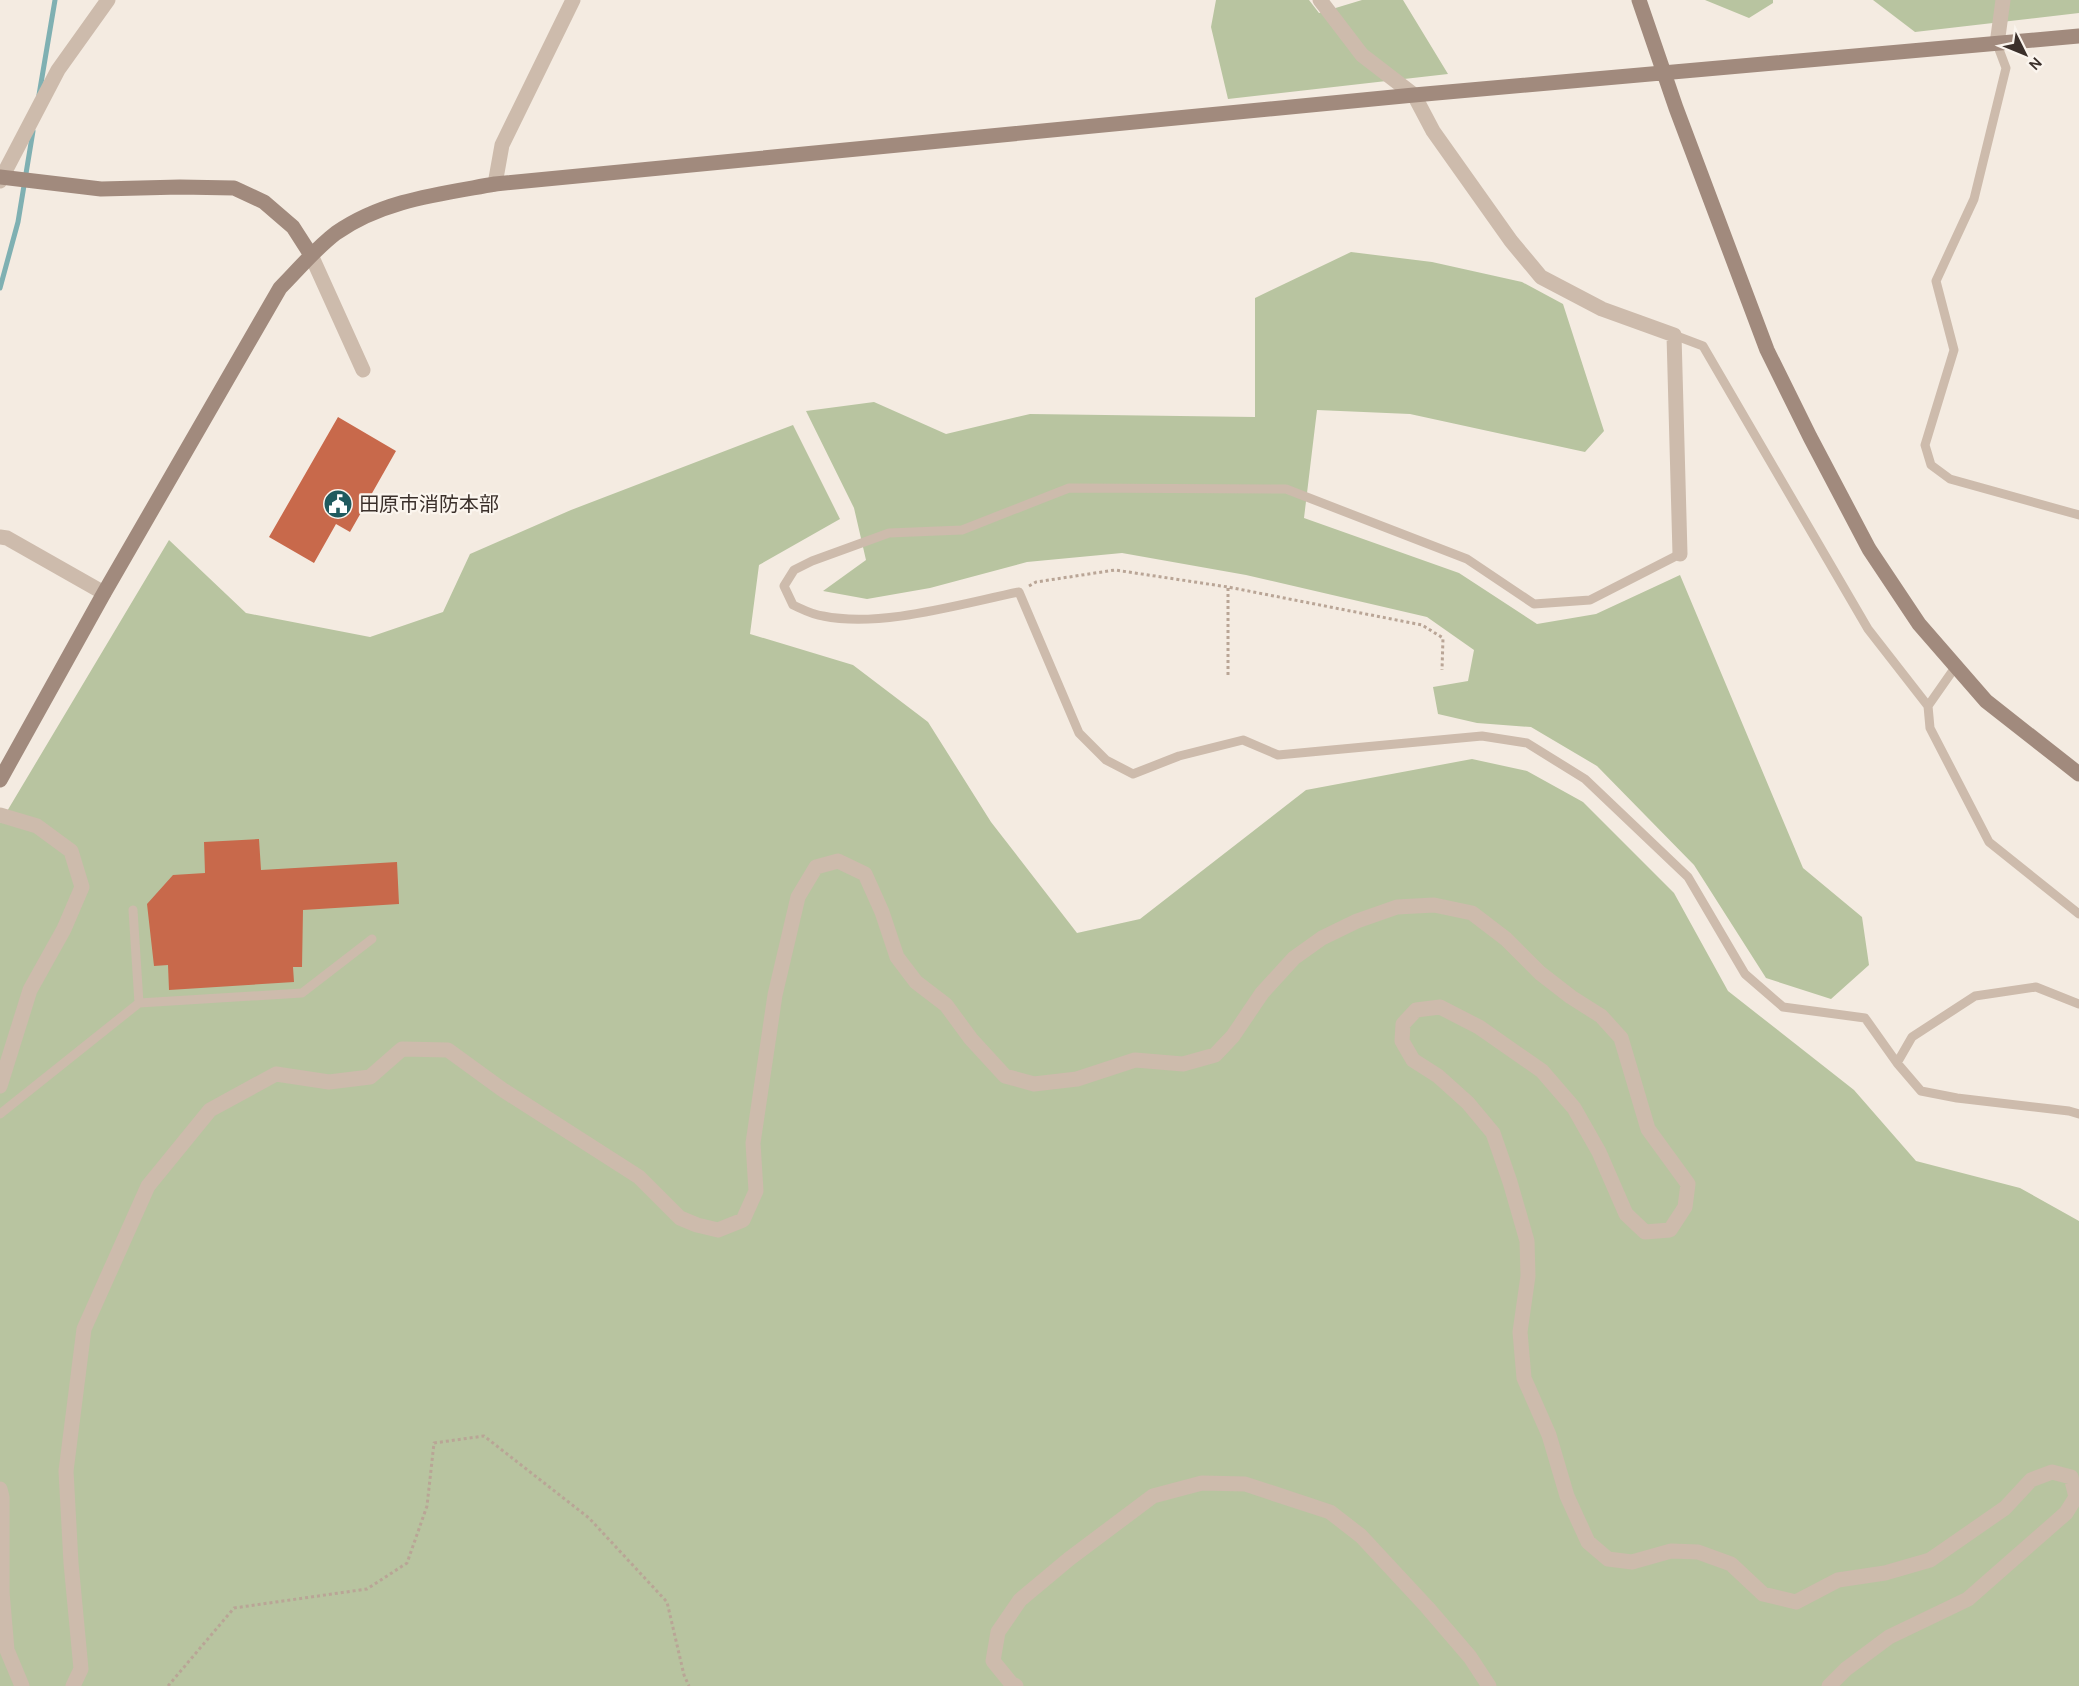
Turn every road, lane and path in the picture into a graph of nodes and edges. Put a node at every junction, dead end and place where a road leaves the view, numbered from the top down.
1 (108, 0) edge
2 (573, 0) edge
3 (1320, 0) edge
4 (1639, 0) edge
5 (2003, 0) edge
6 (2079, 36) edge
7 (1997, 44) junction
8 (1664, 74) junction
9 (1414, 95) junction
10 (0, 179) edge
11 (495, 184) junction
12 (311, 255) junction
13 (1674, 335) junction
14 (363, 370) dead end
15 (2079, 515) edge
16 (0, 537) edge
17 (1680, 554) joint
18 (1228, 587) junction
19 (1019, 592) junction
20 (104, 593) junction
21 (1956, 666) junction
22 (1442, 670) dead end
23 (1228, 675) dead end
24 (1928, 706) junction
25 (2079, 774) edge
26 (0, 780) edge
27 (0, 815) edge
28 (133, 910) dead end
29 (2079, 914) edge
30 (372, 939) dead end
31 (138, 1003) junction
32 (2079, 1004) edge
33 (4, 1058) edge
34 (1897, 1063) junction
35 (0, 1086) edge
36 (0, 1113) edge
37 (2079, 1114) edge
38 (0, 1489) edge
39 (22, 1686) edge
40 (73, 1686) edge
41 (168, 1686) edge
42 (689, 1686) edge
43 (1016, 1686) edge
44 (1489, 1686) edge
45 (1828, 1686) edge

1 - 10 street
2 - 11 street
3 - 9 street
4 - 8 street
5 - 7 street
6 - 7 street
7 - 8 street
7 - 15 lane
8 - 9 street
8 - 21 street
9 - 11 street
9 - 13 street
10 - 12 street
11 - 12 street
12 - 14 street
12 - 20 street
13 - 17 street
13 - 24 lane
16 - 20 street
17 - 19 lane
18 - 19 path
18 - 22 path
18 - 23 path
19 - 34 lane
20 - 26 street
21 - 24 lane
21 - 25 street
24 - 29 lane
27 - 33 street
28 - 31 lane
30 - 31 lane
31 - 36 lane
32 - 34 lane
33 - 35 street
34 - 37 lane
38 - 39 street
40 - 45 street
41 - 42 path
43 - 44 street

